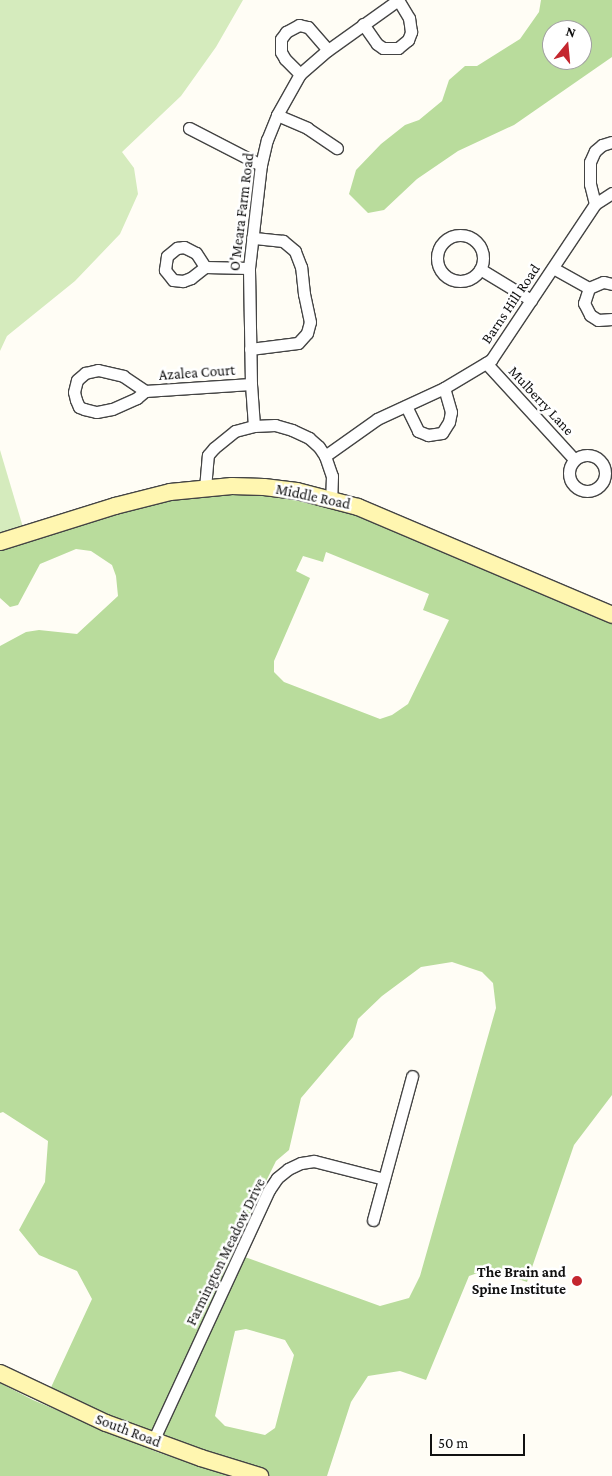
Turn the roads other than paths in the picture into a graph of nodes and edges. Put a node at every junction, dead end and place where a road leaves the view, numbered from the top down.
1 (398, 0) edge
2 (363, 24) junction
3 (328, 50) junction
4 (300, 74) junction
5 (277, 115) junction
6 (189, 128) dead end
7 (612, 142) edge
8 (337, 148) dead end
9 (261, 165) junction
10 (612, 193) edge
11 (595, 204) junction
12 (252, 238) junction
13 (205, 267) dead end
14 (249, 268) junction
15 (553, 268) junction
16 (480, 269) junction
17 (612, 284) edge
18 (589, 288) junction
19 (531, 300) junction
20 (612, 319) edge
21 (250, 349) junction
22 (486, 363) junction
23 (251, 384) junction
24 (444, 388) junction
25 (144, 391) junction
26 (406, 406) junction
27 (254, 426) junction
28 (325, 456) junction
29 (574, 459) dead end
30 (205, 488) junction
31 (331, 499) junction
32 (0, 542) edge
33 (612, 615) edge
34 (412, 1076) dead end
35 (384, 1179) junction
36 (373, 1220) dead end
37 (0, 1373) edge
38 (153, 1441) junction
39 (260, 1476) edge

1 - 2 street, O'Meara Farm Road
1 - 2 street
2 - 3 street, O'Meara Farm Road
3 - 4 street, O'Meara Farm Road
3 - 4 street
4 - 5 street, O'Meara Farm Road
5 - 8 street
5 - 9 street, O'Meara Farm Road
6 - 9 street
7 - 11 street
9 - 12 street, O'Meara Farm Road
10 - 11 street, Barns Hill Road
11 - 15 street, Barns Hill Road
12 - 14 street, O'Meara Farm Road
12 - 21 street
13 - 14 street
14 - 21 street, O'Meara Farm Road
15 - 18 street
15 - 19 street, Barns Hill Road
16 - 16 street
16 - 19 street
17 - 18 street
18 - 20 street
19 - 22 street, Barns Hill Road
21 - 23 street, O'Meara Farm Road
22 - 24 street, Barns Hill Road
22 - 29 street, Mulberry Lane
23 - 25 street, Azalea Court
23 - 27 street, O'Meara Farm Road
24 - 26 street, Barns Hill Road
24 - 26 street
25 - 25 street, Azalea Court
26 - 28 street, Barns Hill Road
27 - 28 street
27 - 30 street
28 - 31 street
30 - 31 street, Middle Road
30 - 32 street, Middle Road
31 - 33 street, Middle Road
34 - 35 street
35 - 36 street
35 - 38 street, Farmington Meadow Drive
37 - 38 street, South Road
38 - 39 street, South Road

